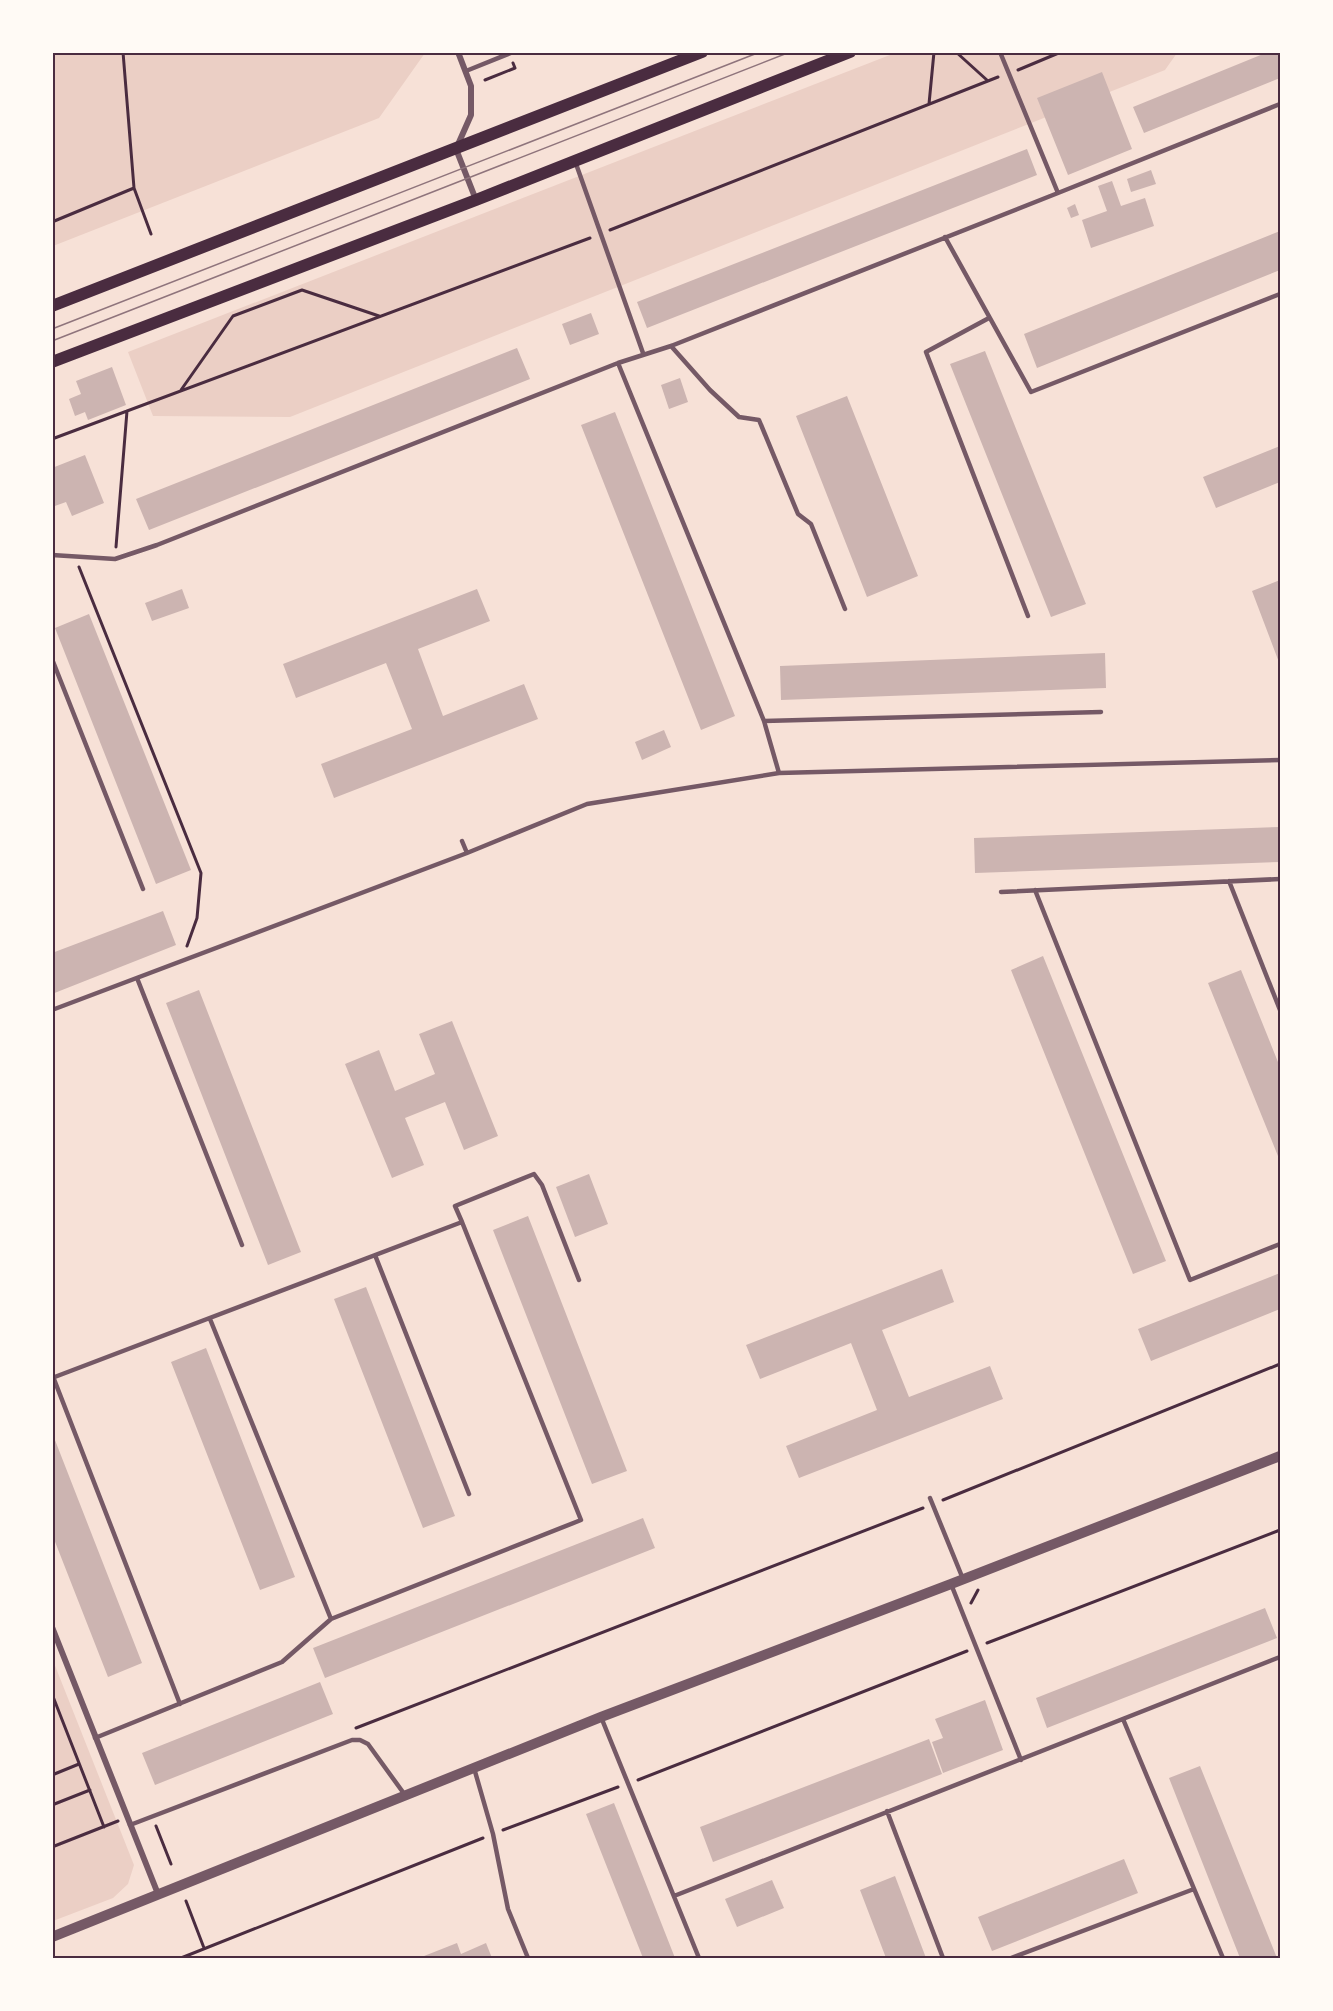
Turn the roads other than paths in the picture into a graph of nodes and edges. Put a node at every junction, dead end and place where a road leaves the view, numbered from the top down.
1 (459, 52) edge
2 (513, 52) edge
3 (702, 52) edge
4 (850, 52) edge
5 (1000, 52) edge
6 (466, 71) junction
7 (1281, 105) edge
8 (456, 149) junction
9 (575, 161) junction
10 (1059, 193) junction
11 (476, 200) junction
12 (945, 237) junction
13 (1281, 294) edge
14 (52, 306) edge
15 (989, 318) junction
16 (671, 346) junction
17 (643, 353) junction
18 (52, 362) edge
19 (618, 363) junction
20 (52, 555) edge
21 (845, 609) dead end
22 (1028, 616) dead end
23 (52, 659) edge
24 (1101, 711) dead end
25 (764, 721) junction
26 (1281, 760) edge
27 (779, 773) junction
28 (462, 841) dead end
29 (467, 853) junction
30 (1281, 879) edge
31 (1229, 881) junction
32 (143, 889) dead end
33 (1035, 890) junction
34 (1001, 892) dead end
35 (137, 978) junction
36 (52, 1010) edge
37 (1281, 1010) edge
38 (462, 1222) junction
39 (1281, 1244) edge
40 (242, 1245) dead end
41 (375, 1255) junction
42 (579, 1280) dead end
43 (210, 1319) junction
44 (53, 1376) edge
45 (1281, 1456) edge
46 (469, 1494) dead end
47 (932, 1501) road end
48 (963, 1580) junction
49 (951, 1584) junction
50 (331, 1619) junction
51 (52, 1627) edge
52 (1281, 1657) edge
53 (180, 1704) junction
54 (601, 1717) junction
55 (1124, 1719) junction
56 (96, 1738) junction
57 (1021, 1760) junction
58 (474, 1768) junction
59 (405, 1795) junction
60 (887, 1811) junction
61 (130, 1825) junction
62 (1194, 1889) junction
63 (158, 1894) junction
64 (674, 1896) junction
65 (52, 1937) edge
66 (528, 1959) edge
67 (699, 1959) edge
68 (944, 1959) edge
69 (1011, 1959) edge
70 (1223, 1959) edge

1 - 6 street
2 - 6 lane
3 - 8 main road
4 - 9 main road
5 - 10 lane
6 - 8 street
7 - 10 lane
8 - 11 street
8 - 14 main road
9 - 11 main road
9 - 17 lane
10 - 12 lane
11 - 18 main road
12 - 15 lane
12 - 16 lane
13 - 15 lane
15 - 22 lane
16 - 17 lane
16 - 21 lane
17 - 19 lane
19 - 20 lane
19 - 25 lane
23 - 32 lane
24 - 25 lane
25 - 27 lane
26 - 27 lane
27 - 29 lane
28 - 29 lane
29 - 35 lane
30 - 31 lane
31 - 33 lane
31 - 37 lane
33 - 34 lane
33 - 39 lane
35 - 36 lane
35 - 40 lane
38 - 41 lane
38 - 42 lane
38 - 50 lane
41 - 43 lane
41 - 46 lane
43 - 44 lane
43 - 50 lane
44 - 53 lane
45 - 48 street
47 - 48 lane
48 - 49 street
49 - 54 street
49 - 57 lane
50 - 53 lane
51 - 56 street
52 - 55 lane
53 - 56 lane
54 - 58 street
54 - 64 lane
55 - 57 lane
55 - 62 lane
56 - 61 street
57 - 60 lane
58 - 59 street
58 - 66 lane
59 - 61 lane
59 - 63 street
60 - 64 lane
60 - 68 lane
61 - 63 street
62 - 69 lane
62 - 70 lane
63 - 65 street
64 - 67 lane

